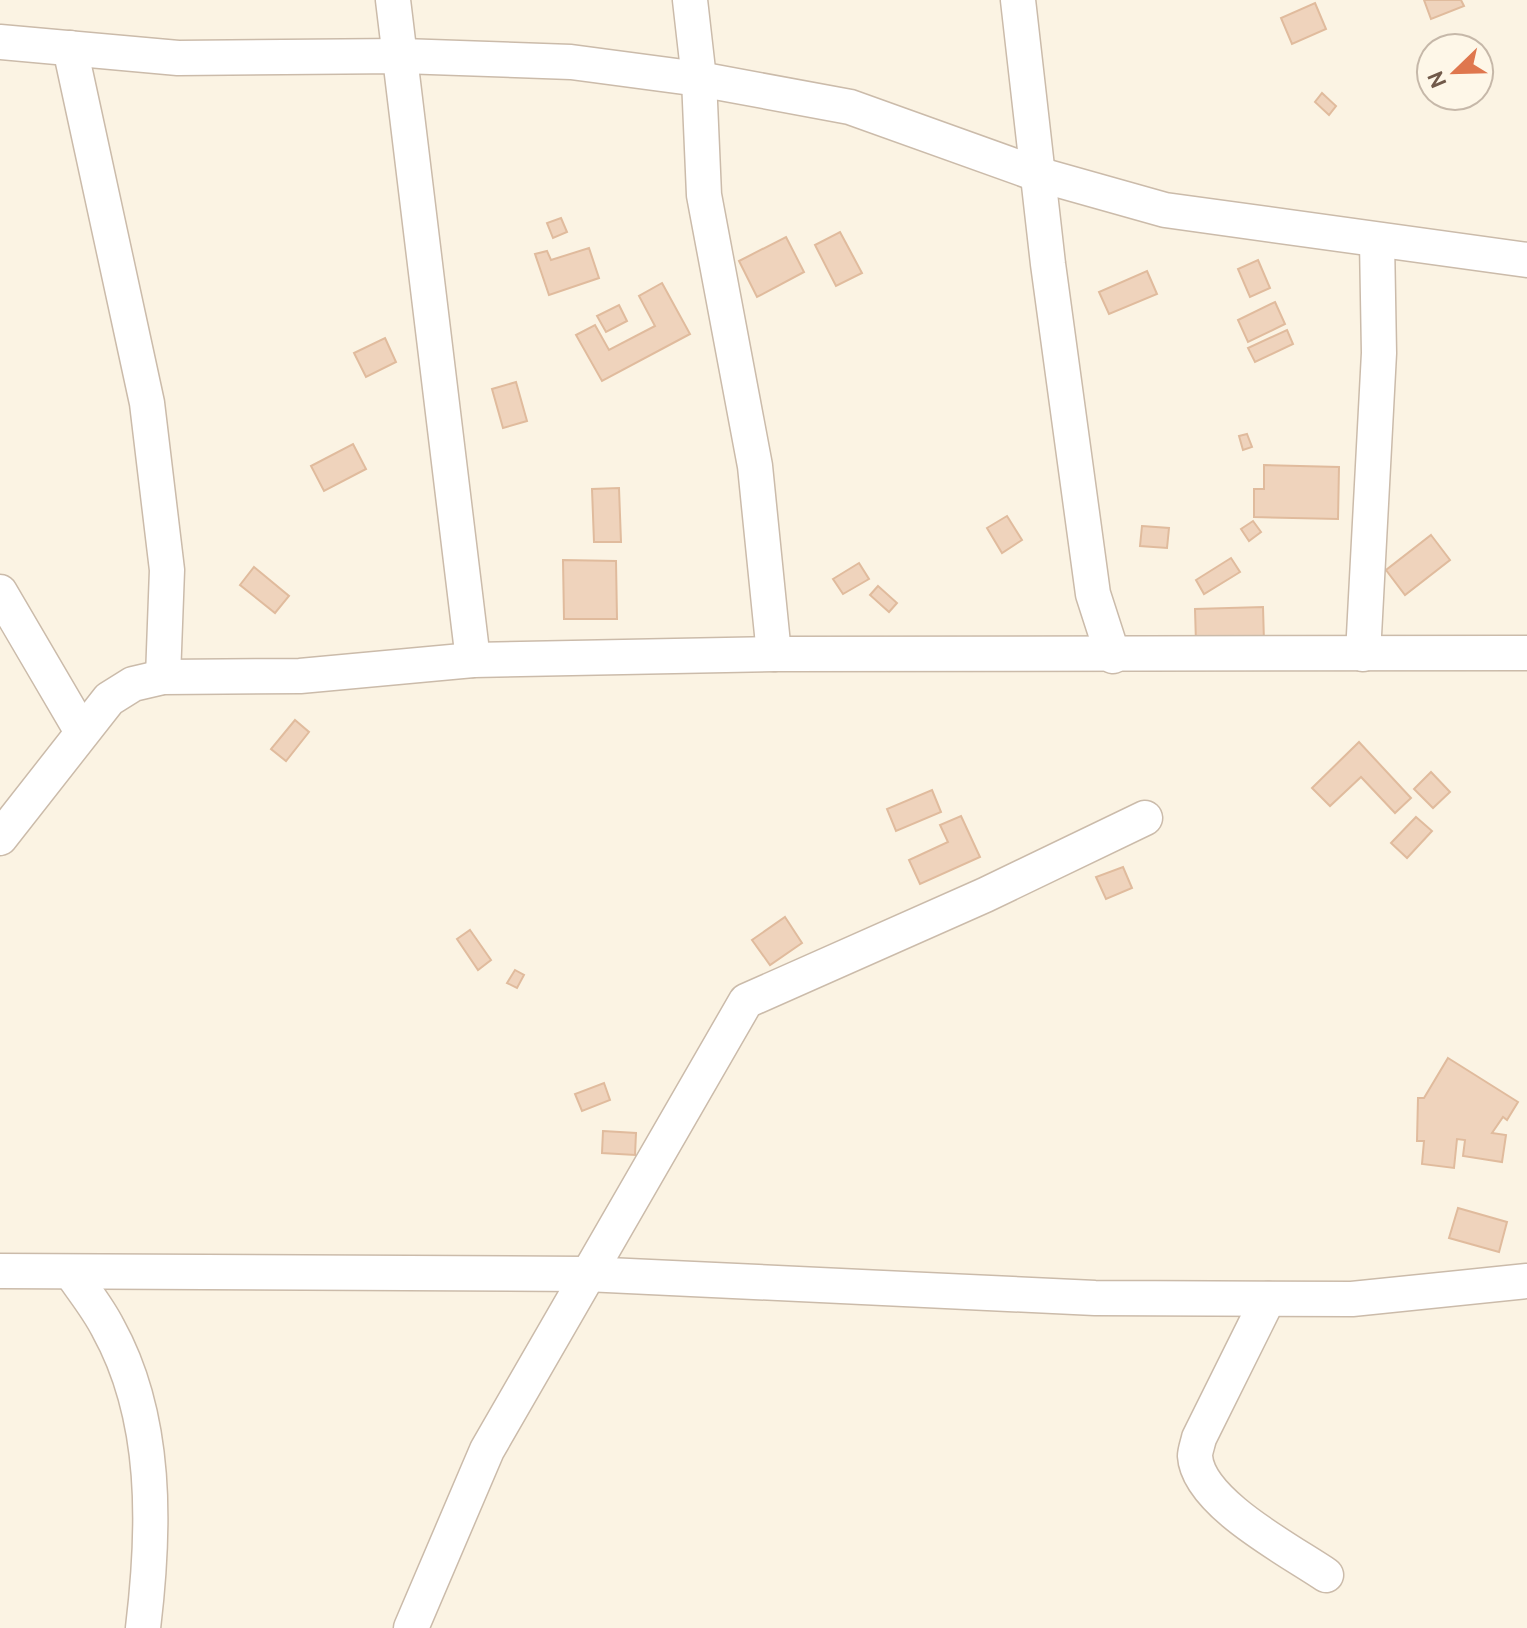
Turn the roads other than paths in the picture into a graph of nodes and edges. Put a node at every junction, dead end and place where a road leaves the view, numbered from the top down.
1 (393, 0) edge
2 (690, 0) edge
3 (1018, 0) edge
4 (0, 42) edge
5 (70, 48) junction
6 (402, 56) junction
7 (699, 79) junction
8 (1037, 174) junction
9 (1377, 241) junction
10 (1527, 260) edge
11 (0, 592) edge
12 (1527, 653) edge
13 (774, 654) junction
14 (1363, 654) junction
15 (1113, 656) junction
16 (473, 660) junction
17 (163, 677) junction
18 (82, 732) junction
19 (1145, 818) dead end
20 (0, 838) edge
21 (0, 1271) edge
22 (71, 1272) junction
23 (586, 1274) junction
24 (1527, 1281) edge
25 (1268, 1299) junction
26 (1326, 1575) dead end
27 (143, 1628) edge
28 (411, 1628) edge

1 - 6 street
2 - 7 street
3 - 8 street
4 - 5 street
5 - 6 street
5 - 17 street
6 - 7 street
6 - 16 street
7 - 8 street
7 - 13 street
8 - 9 street
8 - 15 street
9 - 10 street
9 - 14 street
11 - 18 street
12 - 14 street
13 - 15 street
13 - 16 street
14 - 15 street
16 - 17 street
17 - 18 street
18 - 20 street
19 - 23 street
21 - 22 street
22 - 23 street
22 - 27 street
23 - 25 street
23 - 28 street
24 - 25 street
25 - 26 street

